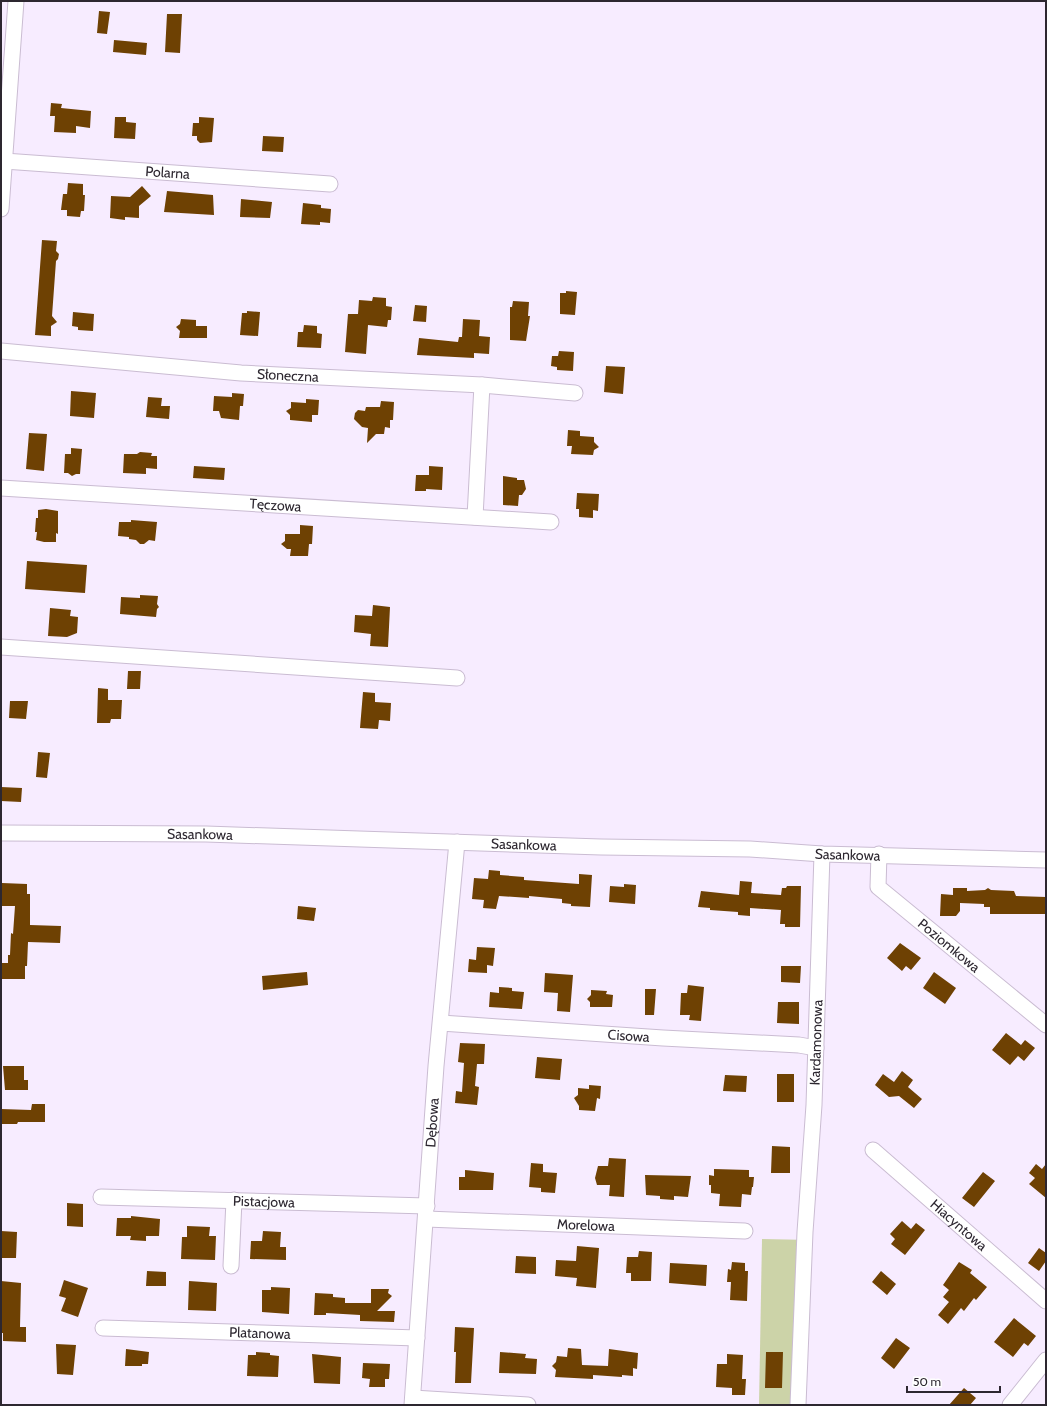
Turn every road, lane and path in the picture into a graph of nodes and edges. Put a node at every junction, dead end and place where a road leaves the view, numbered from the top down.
1 (16, 1) edge
2 (4, 161) junction
3 (330, 184) dead end
4 (1, 209) edge
5 (1, 351) edge
6 (482, 385) junction
7 (575, 393) dead end
8 (1, 488) edge
9 (475, 517) junction
10 (551, 522) dead end
11 (1, 647) edge
12 (457, 678) dead end
13 (1, 833) edge
14 (457, 842) junction
15 (822, 854) junction
16 (879, 854) junction
17 (1046, 860) edge
18 (441, 1023) junction
19 (1046, 1025) edge
20 (816, 1048) junction
21 (873, 1150) dead end
22 (101, 1197) dead end
23 (234, 1200) junction
24 (426, 1213) junction
25 (745, 1231) dead end
26 (231, 1266) dead end
27 (1046, 1301) edge
28 (103, 1328) dead end
29 (417, 1338) junction
30 (1046, 1360) edge
31 (413, 1402) edge
32 (528, 1405) edge
33 (798, 1405) edge
34 (1010, 1405) edge

1 - 2 street
2 - 3 street, Polarna
2 - 4 street
5 - 6 street, Słoneczna
6 - 7 street, Słoneczna
6 - 9 street
8 - 9 street, Tęczowa
9 - 10 street, Tęczowa
11 - 12 street
13 - 14 street, Sasankowa
14 - 15 street, Sasankowa
14 - 18 street, Dębowa
15 - 16 street, Sasankowa
15 - 20 street, Kardamonowa
16 - 17 street, Sasankowa
16 - 19 street, Poziomkowa
18 - 20 street, Cisowa
18 - 24 street, Dębowa
20 - 33 street, Kardamonowa
21 - 27 street, Hiacyntowa
22 - 23 street, Pistacjowa
23 - 24 street, Pistacjowa
23 - 26 street
24 - 25 street, Morelowa
24 - 29 street, Dębowa
28 - 29 street, Platanowa
29 - 31 street, Dębowa
30 - 34 street
31 - 32 street

